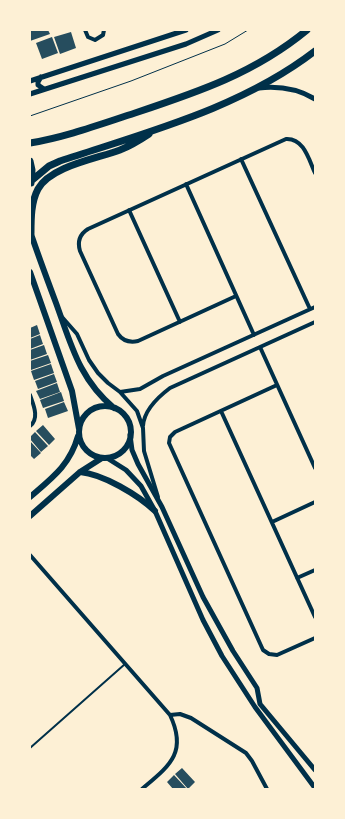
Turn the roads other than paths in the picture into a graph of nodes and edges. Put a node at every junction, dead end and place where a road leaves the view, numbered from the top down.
1 (85, 30) edge
2 (104, 30) edge
3 (186, 30) edge
4 (218, 30) edge
5 (307, 30) edge
6 (315, 51) edge
7 (41, 77) junction
8 (30, 81) edge
9 (30, 87) edge
10 (44, 89) junction
11 (256, 89) junction
12 (30, 92) edge
13 (315, 99) edge
14 (156, 129) junction
15 (30, 143) edge
16 (241, 159) junction
17 (30, 161) edge
18 (315, 173) edge
19 (31, 183) edge
20 (186, 184) junction
21 (129, 210) junction
22 (30, 232) edge
23 (30, 272) edge
24 (236, 296) junction
25 (315, 307) edge
26 (310, 309) junction
27 (60, 313) junction
28 (180, 322) junction
29 (315, 322) edge
30 (254, 335) junction
31 (260, 347) junction
32 (277, 385) junction
33 (120, 392) junction
34 (30, 395) edge
35 (114, 408) junction
36 (221, 411) junction
37 (30, 426) edge
38 (143, 428) junction
39 (79, 432) junction
40 (130, 435) junction
41 (104, 458) junction
42 (315, 468) edge
43 (80, 472) junction
44 (30, 497) edge
45 (315, 502) edge
46 (162, 507) junction
47 (154, 511) junction
48 (30, 516) edge
49 (272, 522) junction
50 (30, 555) edge
51 (315, 570) edge
52 (297, 578) junction
53 (315, 617) edge
54 (315, 638) edge
55 (125, 664) junction
56 (170, 715) junction
57 (30, 748) edge
58 (315, 770) edge
59 (315, 788) edge
60 (142, 789) edge
61 (267, 789) edge

1 - 2 street
3 - 7 street
4 - 10 street
5 - 15 main road
6 - 11 main road
7 - 8 street
7 - 10 street
9 - 12 street
10 - 12 street
11 - 13 street
11 - 14 main road
14 - 19 main road
14 - 22 main road
16 - 18 street
16 - 20 street
16 - 26 street
17 - 19 main road
20 - 21 street
20 - 24 street
21 - 28 street
21 - 28 street
22 - 27 main road
23 - 39 main road
24 - 28 street
24 - 30 street
25 - 26 street
26 - 30 street
27 - 33 street
27 - 35 main road
29 - 31 street
30 - 33 street
31 - 32 street
31 - 38 street
32 - 36 street
32 - 42 street
33 - 38 street
34 - 37 street
35 - 39 main road
35 - 40 main road
36 - 49 street
36 - 54 street
38 - 46 street
39 - 41 main road
39 - 44 main road
40 - 41 main road
40 - 46 street
41 - 43 main road
41 - 47 street
43 - 47 main road
43 - 48 main road
45 - 49 street
46 - 58 street
47 - 59 street
49 - 52 street
50 - 55 street
51 - 52 street
52 - 53 street
55 - 56 street
55 - 57 lane
56 - 60 street
56 - 61 street

